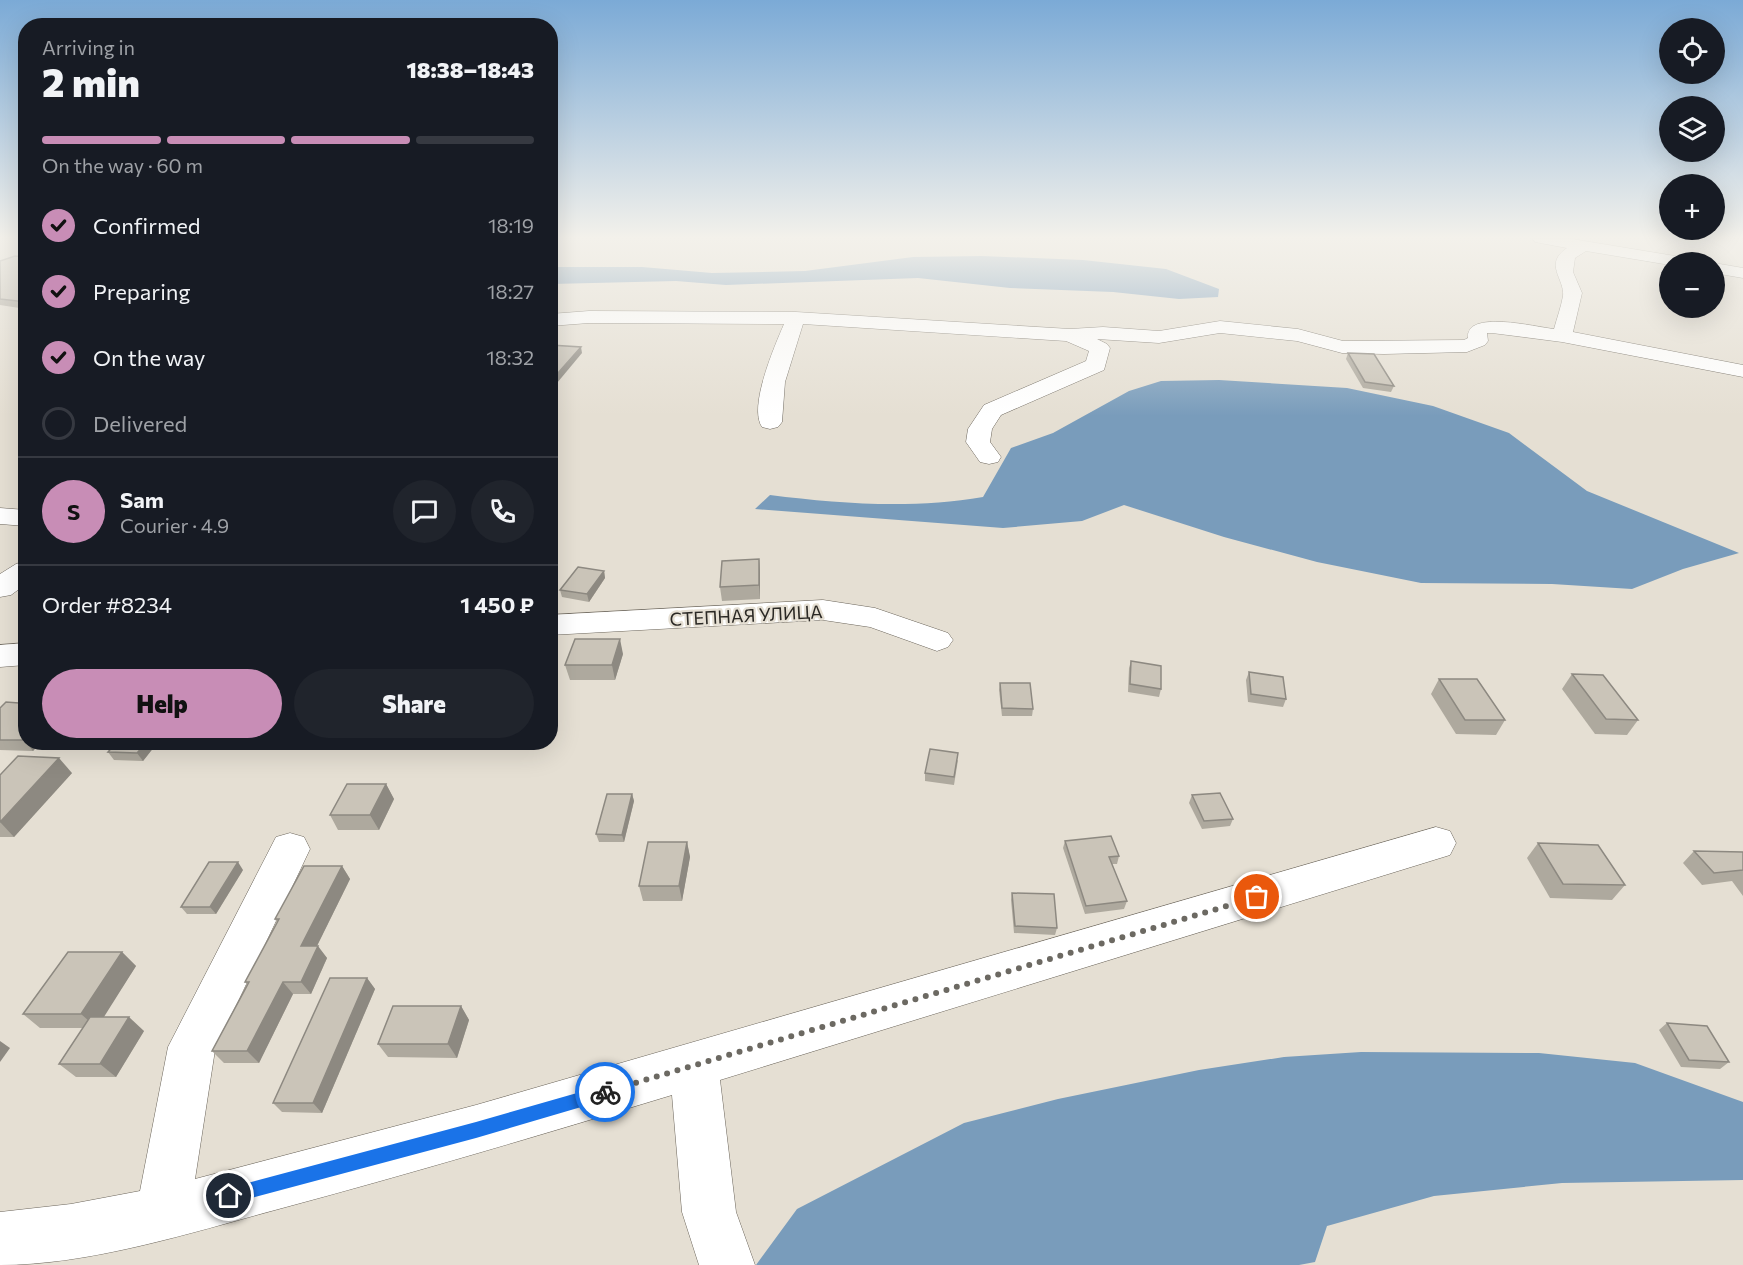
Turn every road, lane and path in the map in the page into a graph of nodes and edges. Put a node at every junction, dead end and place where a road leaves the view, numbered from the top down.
1 (1572, 298) edge
2 (796, 318) junction
3 (558, 319) edge
4 (1070, 335) junction
5 (1562, 336) junction
6 (1743, 371) edge
7 (770, 422) dead end
8 (989, 457) dead end
9 (0, 516) edge
10 (18, 517) edge
11 (18, 576) edge
12 (0, 588) edge
13 (558, 625) edge
14 (937, 640) dead end
15 (18, 655) edge
16 (0, 656) edge
17 (1436, 843) dead end
18 (290, 849) dead end
19 (694, 1066) junction
20 (162, 1214) junction
21 (0, 1239) edge
22 (727, 1265) edge

1 - 5 street
2 - 3 street
2 - 4 street
2 - 7 street
4 - 5 street
4 - 8 street
5 - 6 street
9 - 10 street
11 - 12 street
13 - 14 street, СТЕПНАЯ УЛИЦА
15 - 16 street
17 - 19 street
18 - 20 street
19 - 20 street
19 - 22 street
20 - 21 street

